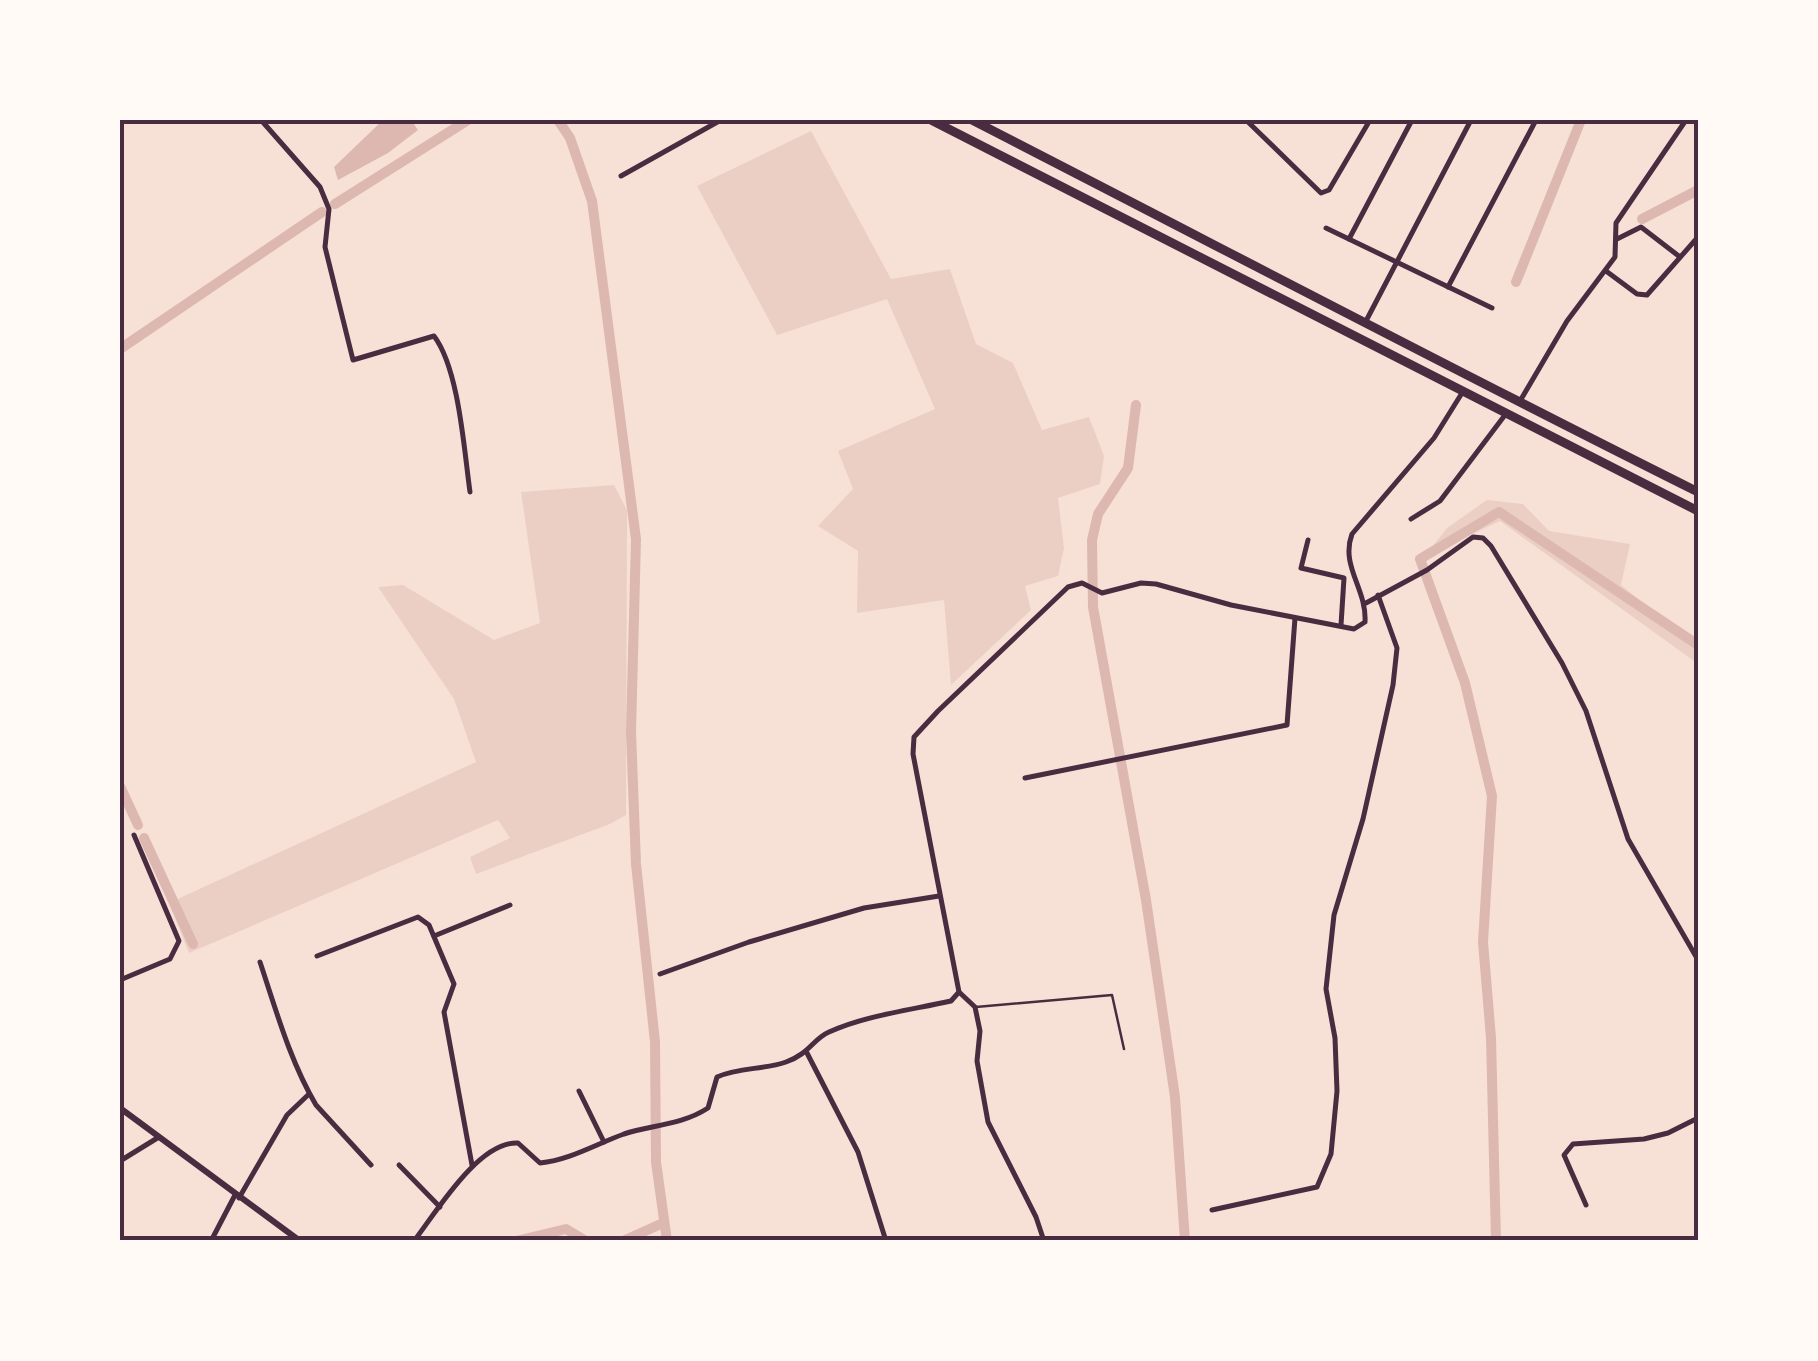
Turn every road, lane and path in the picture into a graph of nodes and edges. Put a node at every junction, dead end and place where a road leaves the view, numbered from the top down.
1 (261, 120) edge
2 (722, 120) edge
3 (931, 120) edge
4 (972, 120) edge
5 (1246, 120) edge
6 (1370, 120) edge
7 (1412, 120) edge
8 (1471, 120) edge
9 (1536, 120) edge
10 (1692, 121) edge
11 (622, 176) dead end
12 (1326, 228) dead end
13 (1698, 237) edge
14 (1348, 239) junction
15 (1617, 239) junction
16 (1680, 257) junction
17 (1397, 262) junction
18 (1606, 271) junction
19 (1448, 287) junction
20 (1492, 308) dead end
21 (1366, 321) junction
22 (1359, 336) junction
23 (1462, 393) junction
24 (1519, 403) junction
25 (1505, 415) junction
26 (470, 492) dead end
27 (1698, 492) edge
28 (1698, 511) edge
29 (1411, 519) dead end
30 (1308, 540) dead end
31 (1355, 576) junction
32 (1344, 578) junction
33 (1378, 596) junction
34 (1366, 603) junction
35 (1294, 618) junction
36 (1341, 625) junction
37 (1025, 778) dead end
38 (134, 835) dead end
39 (940, 896) junction
40 (510, 906) dead end
41 (434, 936) junction
42 (317, 956) dead end
43 (1698, 960) edge
44 (260, 962) dead end
45 (660, 974) dead end
46 (120, 980) edge
47 (959, 992) junction
48 (975, 1008) junction
49 (1124, 1049) dead end
50 (807, 1053) junction
51 (578, 1091) dead end
52 (309, 1094) junction
53 (120, 1108) edge
54 (1698, 1118) edge
55 (160, 1138) junction
56 (604, 1142) junction
57 (120, 1161) edge
58 (399, 1164) dead end
59 (372, 1165) dead end
60 (472, 1165) junction
61 (237, 1197) junction
62 (1586, 1204) dead end
63 (440, 1207) junction
64 (1212, 1210) dead end
65 (211, 1241) edge
66 (300, 1241) edge
67 (414, 1241) edge
68 (886, 1241) edge
69 (1044, 1241) edge

1 - 26 street
2 - 11 street
3 - 22 main road
4 - 21 main road
5 - 6 street
7 - 14 street
8 - 17 street
9 - 19 street
10 - 15 street
12 - 14 street
13 - 16 street
14 - 17 street
15 - 16 street
15 - 18 street
16 - 18 street
17 - 19 street
17 - 21 street
18 - 24 street
19 - 20 street
21 - 22 main road
21 - 24 main road
22 - 23 main road
23 - 25 main road
23 - 31 street
24 - 27 main road
25 - 28 main road
25 - 29 street
30 - 32 street
31 - 32 street
31 - 34 street
32 - 36 street
33 - 34 street
33 - 43 street
33 - 64 street
34 - 36 street
35 - 36 street
35 - 37 street
35 - 39 street
38 - 46 street
39 - 45 street
39 - 47 street
40 - 41 street
41 - 42 street
41 - 60 street
44 - 52 street
47 - 48 street
47 - 50 street
48 - 49 lane
48 - 69 street
50 - 56 street
50 - 68 street
51 - 56 street
52 - 59 street
52 - 61 street
53 - 55 street
54 - 62 street
55 - 57 street
55 - 61 street
56 - 60 street
58 - 63 street
60 - 63 street
61 - 65 street
61 - 66 street
63 - 67 street

